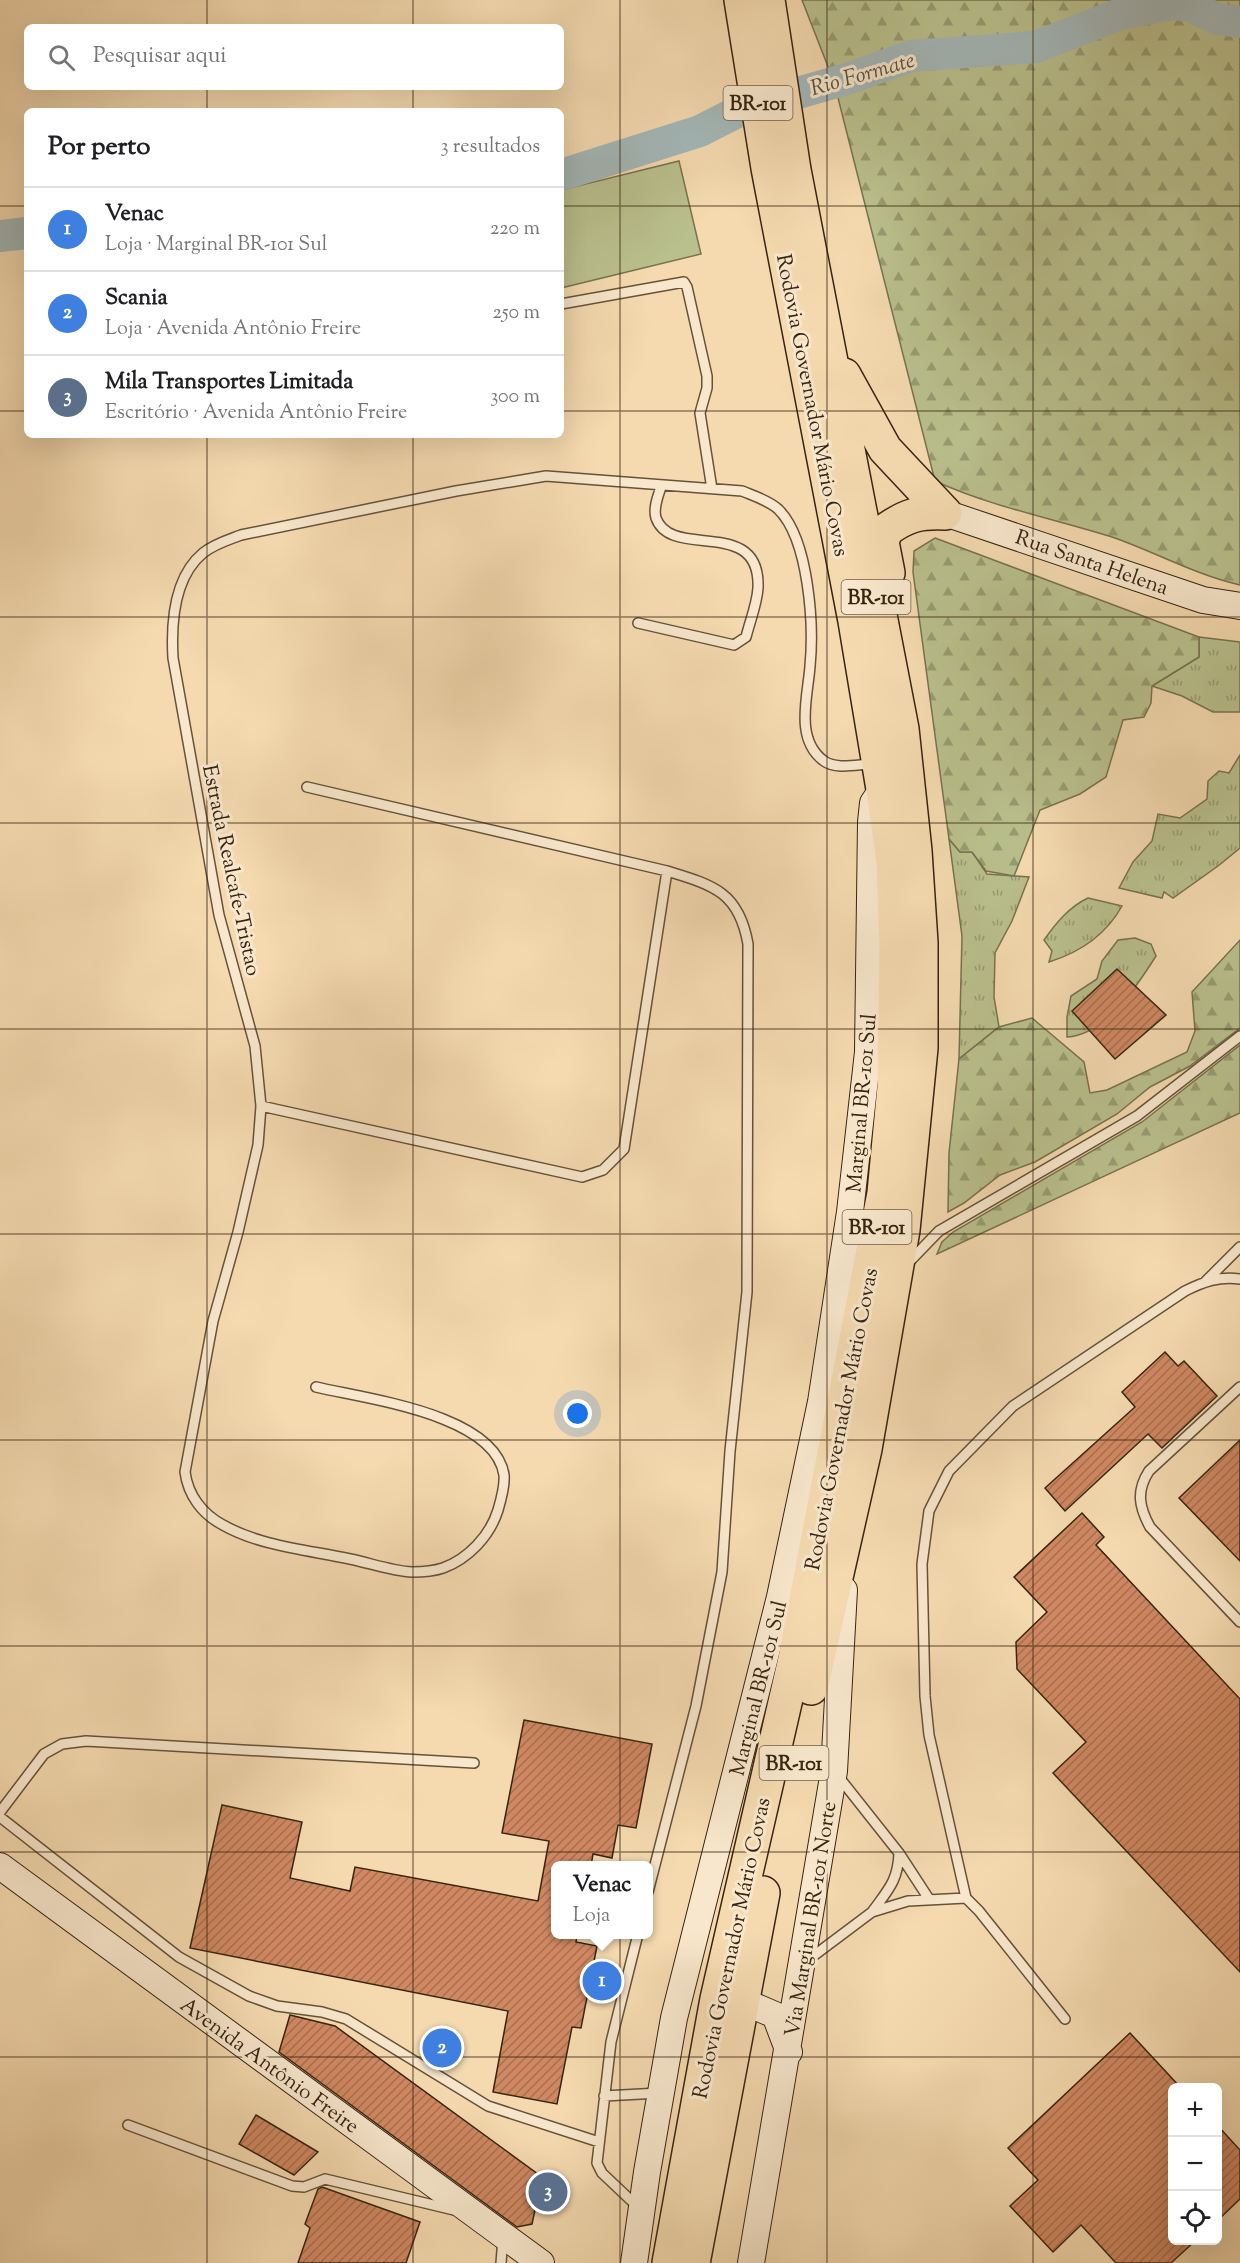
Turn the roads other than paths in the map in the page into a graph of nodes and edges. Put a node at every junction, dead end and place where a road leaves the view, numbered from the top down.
1 (741, 0) edge
2 (763, 23) edge
3 (781, 169) junction
4 (564, 303) edge
5 (826, 337) junction
6 (661, 487) junction
7 (712, 489) junction
8 (945, 513) junction
9 (1240, 606) edge
10 (638, 623) dead end
11 (881, 776) junction
12 (307, 787) dead end
13 (916, 858) junction
14 (668, 871) junction
15 (1240, 1036) edge
16 (261, 1106) junction
17 (1240, 1247) edge
18 (894, 1278) junction
19 (1240, 1278) edge
20 (1206, 1281) junction
21 (316, 1387) dead end
22 (1240, 1387) edge
23 (846, 1537) junction
24 (1240, 1622) edge
25 (474, 1763) dead end
26 (834, 1771) junction
27 (0, 1812) edge
28 (0, 1818) edge
29 (898, 1853) junction
30 (0, 1866) edge
31 (653, 1873) edge
32 (966, 1898) junction
33 (929, 1899) junction
34 (872, 1912) junction
35 (637, 1939) edge
36 (803, 1963) junction
37 (714, 1998) dead end
38 (747, 2003) dead end
39 (674, 2018) junction
40 (1065, 2019) dead end
41 (789, 2053) junction
42 (661, 2092) junction
43 (604, 2096) junction
44 (128, 2125) dead end
45 (599, 2142) junction
46 (641, 2210) junction
47 (476, 2216) junction
48 (503, 2235) junction
49 (501, 2263) edge
50 (541, 2263) edge
51 (634, 2263) edge
52 (669, 2263) edge
53 (693, 2263) edge
54 (751, 2263) edge

1 - 2 highway, Rodovia Governador Mário Covas / BR-101
2 - 3 highway, Rodovia Governador Mário Covas / BR-101
3 - 5 highway, Rodovia Governador Mário Covas / BR-101
3 - 11 highway, Rodovia Governador Mário Covas / BR-101
4 - 7 lane
5 - 8 highway
5 - 13 highway, Rodovia Governador Mário Covas / BR-101
6 - 7 lane, Estrada Realcafe-Tristao
6 - 10 lane
6 - 16 lane, Estrada Realcafe-Tristao
7 - 11 lane, Estrada Realcafe-Tristao
8 - 9 street, Rua Santa Helena
8 - 13 highway
11 - 39 street, Marginal BR-101 Sul
11 - 52 highway, Rodovia Governador Mário Covas / BR-101
12 - 14 lane
13 - 18 highway, Rodovia Governador Mário Covas / BR-101
14 - 16 lane
14 - 31 lane
15 - 18 lane
16 - 21 lane, Estrada Realcafe-Tristao
17 - 20 lane
18 - 23 highway, Rodovia Governador Mário Covas / BR-101
19 - 20 lane
20 - 32 lane
22 - 24 lane
23 - 26 street, Via Marginal BR-101 Norte
23 - 53 highway, Rodovia Governador Mário Covas / BR-101
25 - 27 lane
26 - 29 lane
26 - 36 street, Via Marginal BR-101 Norte
28 - 45 lane
29 - 33 lane
29 - 34 lane
30 - 47 street, Avenida Antônio Freire
32 - 33 lane
32 - 40 lane
33 - 34 lane
34 - 36 lane
35 - 43 lane
36 - 41 street, Via Marginal BR-101 Norte
37 - 39 street
38 - 41 street
39 - 42 street, Marginal BR-101 Sul
41 - 54 street, Via Marginal BR-101 Norte
42 - 43 lane
42 - 46 street, Marginal BR-101 Sul
43 - 45 lane
44 - 47 lane
45 - 46 lane
46 - 51 street, Marginal BR-101 Sul
47 - 48 street, Avenida Antônio Freire
48 - 49 lane
48 - 50 street, Avenida Antônio Freire

